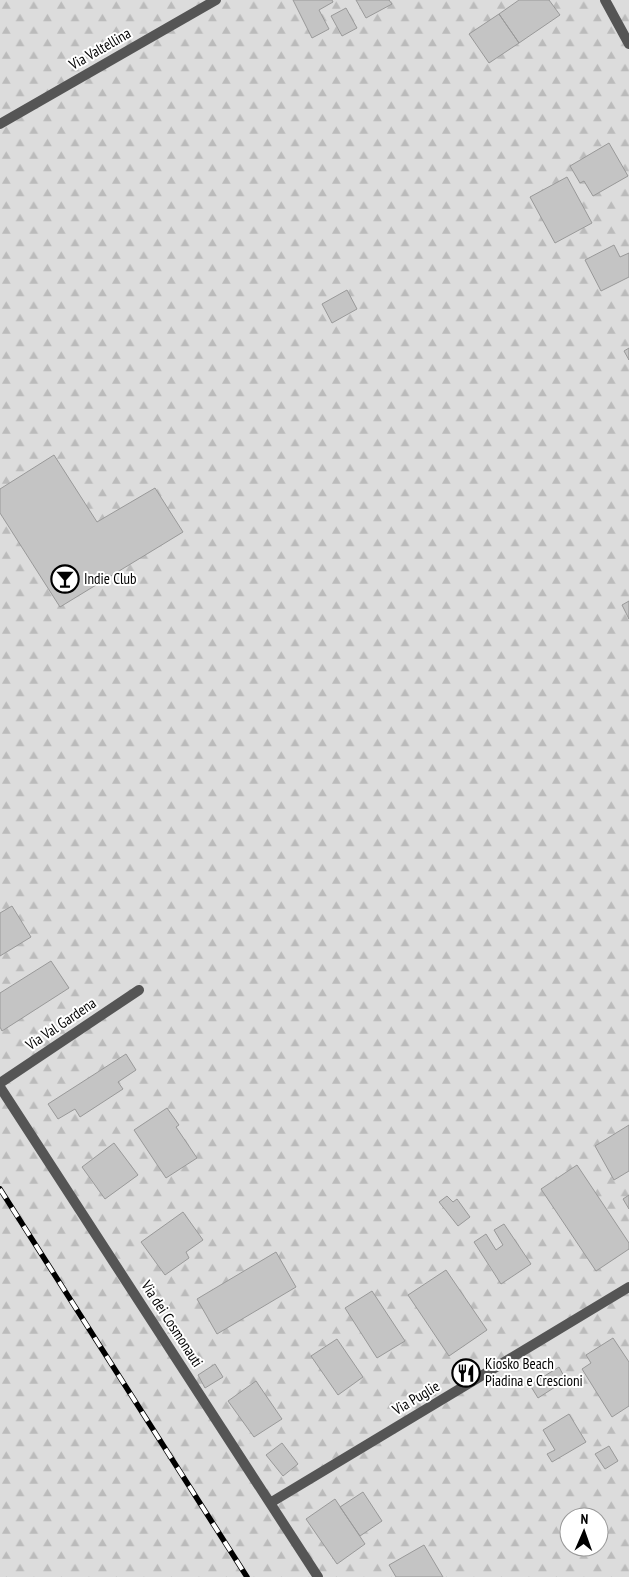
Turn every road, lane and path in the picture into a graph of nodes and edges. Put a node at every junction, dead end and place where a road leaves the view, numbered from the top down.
1 (216, 0) edge
2 (605, 0) edge
3 (629, 44) edge
4 (0, 124) edge
5 (139, 990) dead end
6 (0, 1085) edge
7 (629, 1287) edge
8 (270, 1503) junction
9 (318, 1577) edge

1 - 4 street, Via Valtellina
2 - 3 street
5 - 6 street, Via Val Gardena
6 - 8 street, Via dei Cosmonauti
7 - 8 street, Via Puglie
8 - 9 street, Via dei Cosmonauti

